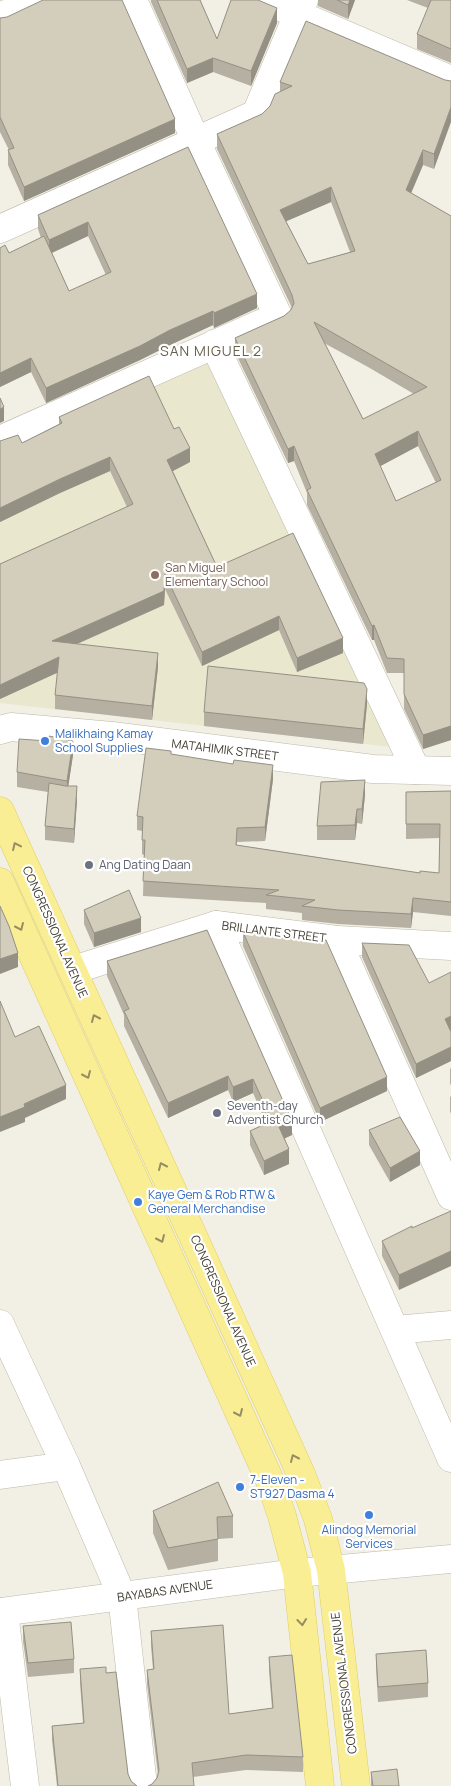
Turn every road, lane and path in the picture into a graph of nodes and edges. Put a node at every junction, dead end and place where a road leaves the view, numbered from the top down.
1 (133, 0) edge
2 (264, 0) edge
3 (301, 8) edge
4 (451, 80) edge
5 (196, 141) junction
6 (0, 229) edge
7 (214, 344) junction
8 (0, 440) edge
9 (0, 730) edge
10 (416, 770) junction
11 (451, 771) edge
12 (0, 811) edge
13 (0, 882) edge
14 (216, 925) junction
15 (337, 940) junction
16 (451, 946) edge
17 (73, 970) junction
18 (451, 1196) edge
19 (0, 1324) edge
20 (451, 1324) edge
21 (395, 1330) junction
22 (10, 1371) edge
23 (448, 1443) edge
24 (66, 1466) junction
25 (0, 1475) edge
26 (451, 1559) edge
27 (331, 1570) junction
28 (297, 1573) junction
29 (122, 1596) junction
30 (2, 1612) edge
31 (25, 1786) edge
32 (143, 1786) edge
33 (320, 1786) edge
34 (356, 1786) edge

1 - 5 street
2 - 3 street
3 - 4 street
3 - 5 street
5 - 6 street
5 - 7 street
7 - 8 street
7 - 10 street
9 - 10 street, MATAHIMIK STREET
10 - 11 street, MATAHIMIK STREET
17 -> 12 main road, CONGRESSIONAL AVENUE
13 -> 28 main road
14 - 15 street, BRILLANTE STREET
14 - 17 street, BRILLANTE STREET
14 - 21 street
15 - 16 street, BRILLANTE STREET
15 - 18 street
27 -> 17 main road, CONGRESSIONAL AVENUE
19 - 22 street
20 - 21 street
21 - 23 street
22 - 24 street
24 - 25 street
24 - 29 street
26 - 27 street, BAYABAS AVENUE
27 - 28 street, BAYABAS AVENUE
27 - 34 main road, CONGRESSIONAL AVENUE
28 - 29 street, BAYABAS AVENUE
28 -> 33 main road
29 - 30 street, BAYABAS AVENUE
29 - 32 street
30 - 31 street

